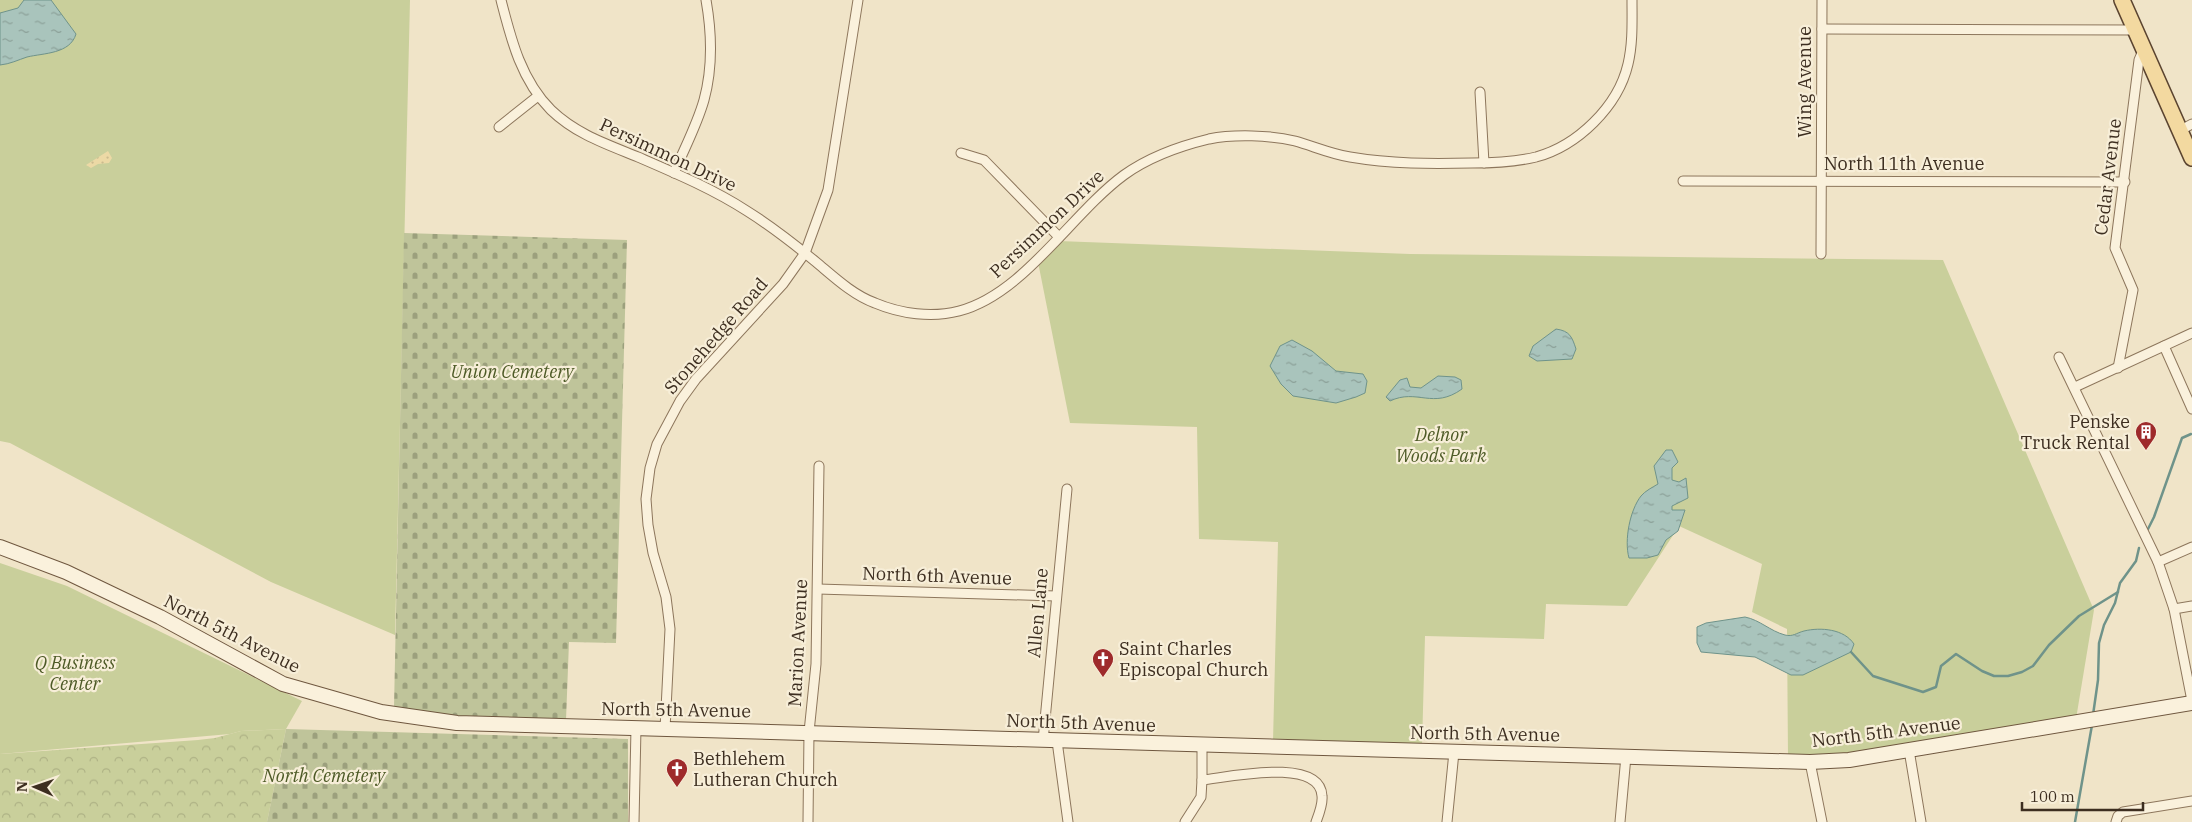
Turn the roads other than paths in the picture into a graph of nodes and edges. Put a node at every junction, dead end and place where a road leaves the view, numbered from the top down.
1 (501, 0) edge
2 (706, 0) edge
3 (858, 0) edge
4 (1632, 0) edge
5 (1822, 0) edge
6 (2122, 0) edge
7 (1822, 29) junction
8 (2136, 30) junction
9 (2144, 47) junction
10 (1480, 92) dead end
11 (538, 96) junction
12 (499, 127) dead end
13 (2186, 127) edge
14 (961, 153) dead end
15 (2192, 158) edge
16 (1484, 163) junction
17 (674, 172) junction
18 (1821, 180) junction
19 (1683, 181) dead end
20 (2125, 182) junction
21 (1059, 237) junction
22 (805, 253) junction
23 (1821, 254) dead end
24 (2192, 333) edge
25 (2164, 346) junction
26 (2059, 357) dead end
27 (2118, 368) junction
28 (2075, 387) junction
29 (2192, 409) edge
30 (819, 466) dead end
31 (1067, 489) dead end
32 (0, 547) edge
33 (2192, 547) edge
34 (2158, 562) junction
35 (818, 589) junction
36 (1056, 596) junction
37 (2192, 606) edge
38 (2174, 609) junction
39 (2192, 702) edge
40 (636, 728) junction
41 (664, 729) junction
42 (809, 732) junction
43 (1050, 741) junction
44 (1202, 744) junction
45 (1910, 750) junction
46 (1454, 752) junction
47 (1626, 756) junction
48 (1810, 762) junction
49 (1202, 780) junction
50 (2192, 801) edge
51 (2117, 819) edge
52 (634, 822) edge
53 (808, 822) edge
54 (1068, 822) edge
55 (1185, 822) edge
56 (1316, 822) edge
57 (1447, 822) edge
58 (1620, 822) edge
59 (1822, 822) edge
60 (1921, 822) edge

1 - 11 street, Persimmon Drive
2 - 17 street
3 - 22 street, Stonehedge Road
4 - 16 street, Persimmon Drive
5 - 7 street, Wing Avenue
6 - 8 main road
7 - 8 street
7 - 18 street, Wing Avenue
8 - 9 main road
9 - 13 main road
9 - 20 street, Cedar Avenue
10 - 16 street
11 - 12 street
11 - 17 street, Persimmon Drive
13 - 15 main road
14 - 21 street
16 - 21 street, Persimmon Drive
17 - 22 street, Persimmon Drive
18 - 19 street, North 11th Avenue
18 - 20 street, North 11th Avenue
18 - 23 street, Wing Avenue
20 - 27 street, Cedar Avenue
21 - 22 street, Persimmon Drive
22 - 41 street, Stonehedge Road
24 - 25 street
25 - 27 street
25 - 29 street
26 - 28 street
27 - 28 street
28 - 34 street
30 - 35 street, Marion Avenue
31 - 36 street, Allen Lane
32 - 40 main road, North 5th Avenue
33 - 34 street
34 - 38 street
35 - 36 street, North 6th Avenue
35 - 42 street, Marion Avenue
36 - 43 street, Allen Lane
37 - 38 street
38 - 39 street
39 - 45 main road, North 5th Avenue
40 - 41 main road, North 5th Avenue
40 - 52 street
41 - 42 main road, North 5th Avenue
42 - 43 main road, North 5th Avenue
42 - 53 street, Marion Avenue
43 - 44 main road, North 5th Avenue
43 - 54 street, Allen Lane
44 - 46 main road, North 5th Avenue
44 - 49 street
45 - 48 main road, North 5th Avenue
45 - 60 street
46 - 47 main road, North 5th Avenue
46 - 57 street
47 - 48 main road, North 5th Avenue
47 - 58 street
48 - 59 street
49 - 55 street
49 - 56 street
50 - 51 street

